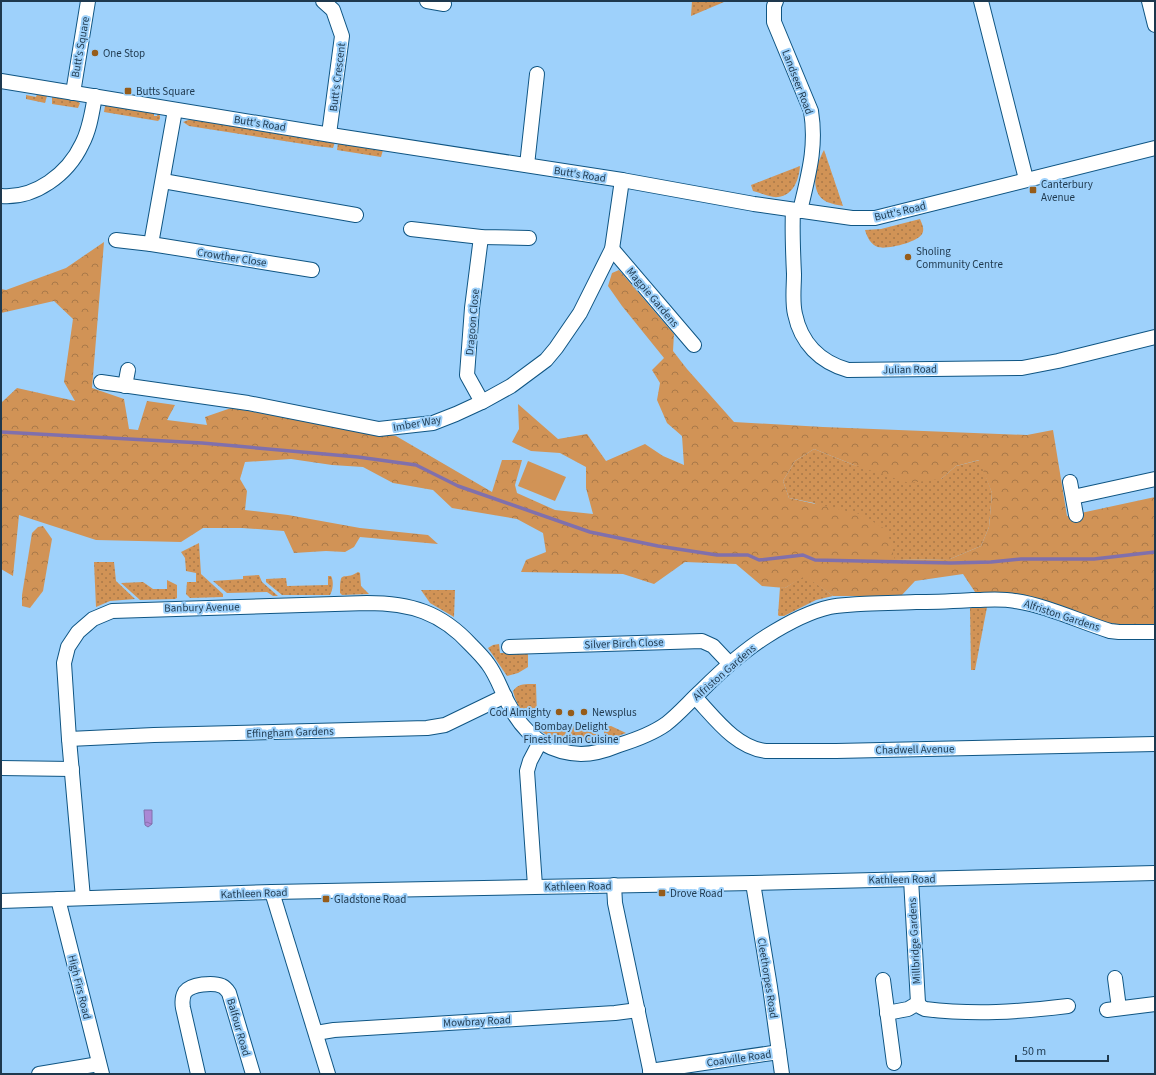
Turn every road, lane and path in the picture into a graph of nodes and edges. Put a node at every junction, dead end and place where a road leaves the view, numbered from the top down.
1 (88, 1) edge
2 (323, 1) edge
3 (427, 1) edge
4 (776, 1) edge
5 (981, 1) edge
6 (1149, 1) edge
7 (444, 4) dead end
8 (1155, 25) edge
9 (537, 74) dead end
10 (1, 81) edge
11 (73, 93) junction
12 (95, 96) junction
13 (176, 110) junction
14 (329, 134) junction
15 (1155, 148) edge
16 (528, 165) junction
17 (1026, 179) junction
18 (622, 180) junction
19 (163, 181) junction
20 (1, 196) edge
21 (797, 210) junction
22 (356, 215) dead end
23 (411, 229) dead end
24 (481, 237) junction
25 (529, 238) dead end
26 (116, 240) dead end
27 (151, 244) junction
28 (612, 249) junction
29 (312, 270) dead end
30 (1155, 337) edge
31 (694, 345) dead end
32 (128, 370) dead end
33 (101, 382) dead end
34 (125, 386) junction
35 (482, 402) junction
36 (1155, 479) edge
37 (1070, 482) dead end
38 (1073, 498) junction
39 (1076, 515) dead end
40 (1155, 632) edge
41 (509, 646) dead end
42 (730, 664) junction
43 (504, 696) junction
44 (695, 697) junction
45 (69, 739) junction
46 (540, 742) junction
47 (1155, 744) edge
48 (1, 768) edge
49 (72, 769) junction
50 (1155, 873) edge
51 (911, 879) junction
52 (753, 883) junction
53 (614, 885) junction
54 (535, 886) junction
55 (272, 892) junction
56 (83, 898) junction
57 (58, 899) junction
58 (1, 901) edge
59 (1115, 978) dead end
60 (883, 980) dead end
61 (918, 1003) junction
62 (1155, 1004) edge
63 (1068, 1006) dead end
64 (638, 1010) junction
65 (887, 1013) junction
66 (316, 1033) junction
67 (779, 1052) junction
68 (894, 1063) dead end
69 (100, 1069) edge
70 (651, 1072) edge
71 (39, 1074) edge
72 (198, 1074) edge
73 (253, 1074) edge
74 (328, 1074) edge
75 (782, 1074) edge

1 - 11 street, Butt's Square
2 - 14 street, Butt's Crescent
3 - 7 street
4 - 21 street, Landseer Road
5 - 17 street
6 - 8 street
9 - 16 street
10 - 11 street, Butt's Road
11 - 12 street, Butt's Road
12 - 13 street, Butt's Road
12 - 20 street
13 - 14 street, Butt's Road
13 - 19 street
14 - 16 street, Butt's Road
15 - 17 street, Butt's Road
16 - 18 street, Butt's Road
17 - 21 street, Butt's Road
18 - 21 street, Butt's Road
18 - 28 street, Imber Way
19 - 22 street
19 - 27 street
21 - 30 street, Julian Road
23 - 24 street
24 - 25 street
24 - 35 street, Dragoon Close
26 - 27 street, Crowther Close
27 - 29 street, Crowther Close
28 - 31 street, Magpie Gardens
28 - 35 street, Imber Way
32 - 34 street
33 - 34 street, Imber Way
34 - 35 street, Imber Way
36 - 38 street
37 - 38 street
38 - 39 street
40 - 42 street, Alfriston Gardens
41 - 42 street, Silver Birch Close
42 - 44 street, Alfriston Gardens
43 - 45 street, Effingham Gardens
43 - 45 street, Banbury Avenue
43 - 46 street, Banbury Avenue
44 - 46 street, Alfriston Gardens
44 - 47 street, Chadwell Avenue
45 - 49 street, Banbury Avenue
46 - 54 street
48 - 49 street
49 - 56 street, Banbury Avenue
50 - 51 street, Kathleen Road
51 - 52 street, Kathleen Road
51 - 61 street, Millbridge Gardens
52 - 53 street, Kathleen Road
52 - 67 street, Cleethorpes Road
53 - 54 street, Kathleen Road
53 - 64 street
54 - 55 street, Kathleen Road
55 - 56 street, Kathleen Road
55 - 66 street
56 - 57 street, Kathleen Road
57 - 58 street, Kathleen Road
57 - 69 street, High Firs Road
59 - 62 street
60 - 65 street
61 - 63 street
61 - 65 street
64 - 66 street, Mowbray Road
64 - 70 street
65 - 68 street
66 - 74 street
67 - 70 street, Coalville Road
67 - 75 street, Cleethorpes Road
69 - 71 street
72 - 73 street, Balfour Road

